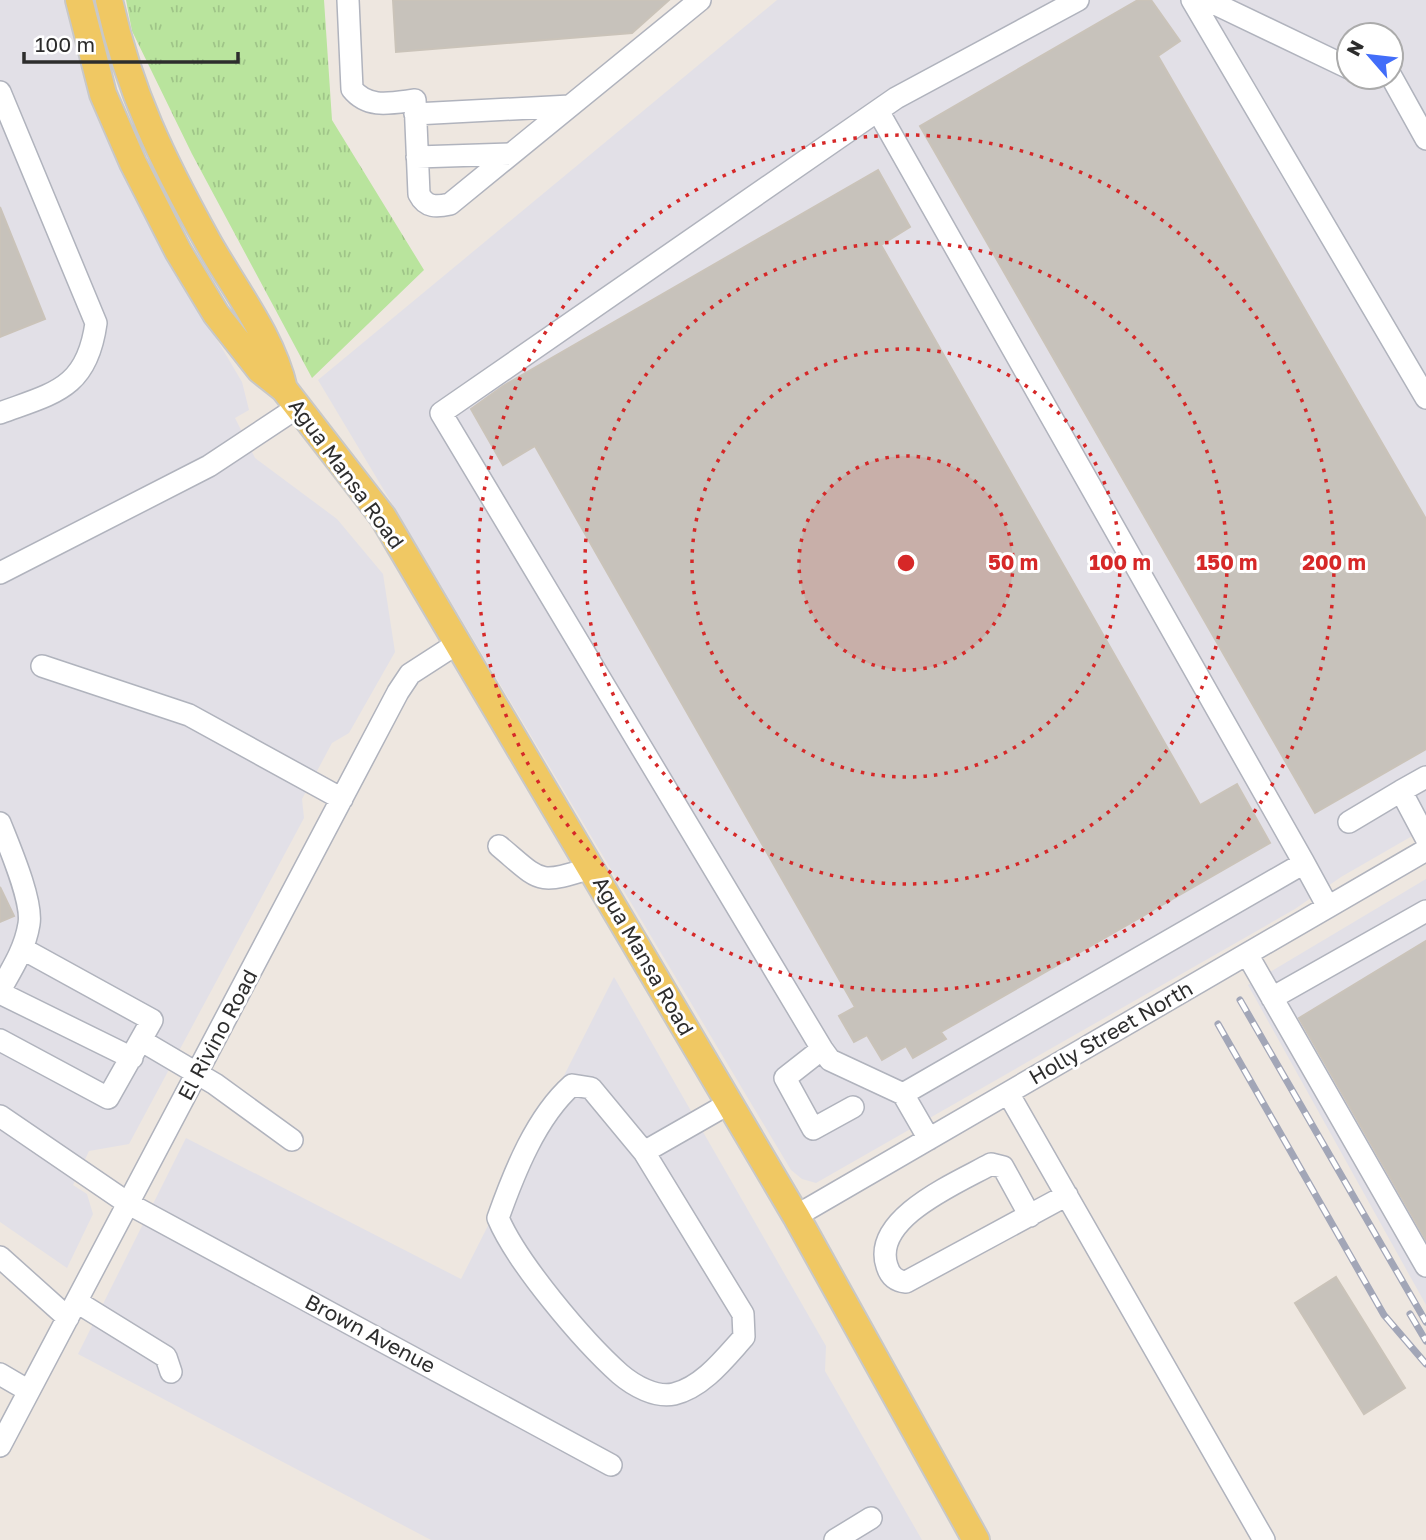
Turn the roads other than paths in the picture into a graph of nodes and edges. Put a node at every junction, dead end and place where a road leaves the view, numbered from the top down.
1 (79, 0) edge
2 (109, 0) edge
3 (348, 0) edge
4 (700, 0) edge
5 (1078, 0) edge
6 (1192, 0) edge
7 (1207, 0) edge
8 (1335, 61) edge
9 (1399, 91) edge
10 (0, 92) edge
11 (570, 106) junction
12 (878, 111) junction
13 (415, 114) junction
14 (1426, 139) edge
15 (511, 154) junction
16 (417, 157) junction
17 (291, 398) junction
18 (1426, 398) edge
19 (0, 413) edge
20 (0, 573) edge
21 (458, 643) junction
22 (42, 666) dead end
23 (1426, 777) edge
24 (1401, 791) junction
25 (342, 799) junction
26 (1349, 822) dead end
27 (0, 823) edge
28 (1426, 838) edge
29 (499, 846) dead end
30 (1426, 850) edge
31 (1304, 863) junction
32 (591, 868) junction
33 (1328, 907) junction
34 (1426, 911) edge
35 (23, 949) junction
36 (1247, 954) junction
37 (0, 991) edge
38 (1272, 998) junction
39 (0, 1040) edge
40 (822, 1049) junction
41 (137, 1050) junction
42 (197, 1075) junction
43 (1008, 1093) junction
44 (903, 1094) junction
45 (728, 1104) junction
46 (853, 1107) dead end
47 (0, 1116) edge
48 (929, 1139) junction
49 (292, 1140) dead end
50 (644, 1152) junction
51 (1067, 1195) junction
52 (129, 1204) junction
53 (796, 1216) junction
54 (1030, 1216) junction
55 (0, 1257) edge
56 (1426, 1266) edge
57 (73, 1310) junction
58 (172, 1373) dead end
59 (0, 1374) edge
60 (29, 1391) junction
61 (0, 1447) edge
62 (611, 1465) dead end
63 (871, 1518) dead end
64 (835, 1540) edge
65 (976, 1540) edge
66 (1264, 1540) edge

1 - 17 main road, Agua Mansa Road
2 - 17 main road, Agua Mansa Road
3 - 13 street
4 - 11 street
5 - 12 street
6 - 18 street
7 - 8 street
9 - 14 street
10 - 19 street
11 - 13 street
11 - 15 street
12 - 31 street
12 - 40 street
13 - 16 street
15 - 16 street
15 - 16 street
17 - 20 street
17 - 21 main road, Agua Mansa Road
21 - 25 street, El Rivino Road
21 - 32 main road, Agua Mansa Road
22 - 25 street
23 - 24 street
24 - 26 street
24 - 28 street
25 - 42 street, El Rivino Road
27 - 35 street
29 - 32 street
30 - 33 street, Holly Street North
31 - 33 street
31 - 44 street
32 - 45 main road, Agua Mansa Road
33 - 36 street, Holly Street North
34 - 38 street
35 - 37 street
35 - 41 street
36 - 38 street
36 - 43 street, Holly Street North
37 - 41 street
38 - 56 street
39 - 41 street
40 - 44 street
40 - 46 street
41 - 42 street
42 - 49 street
42 - 52 street, El Rivino Road
43 - 48 street, Holly Street North
43 - 51 street
44 - 48 street
45 - 50 street
45 - 53 main road, Agua Mansa Road
47 - 52 street, Brown Avenue
48 - 53 street, Holly Street North
50 - 50 street
51 - 54 street
51 - 66 street
52 - 57 street, El Rivino Road
52 - 62 street, Brown Avenue
53 - 65 main road, Agua Mansa Road
54 - 54 street
55 - 57 street
57 - 58 street
57 - 60 street, El Rivino Road
59 - 60 street
60 - 61 street, El Rivino Road
63 - 64 street

